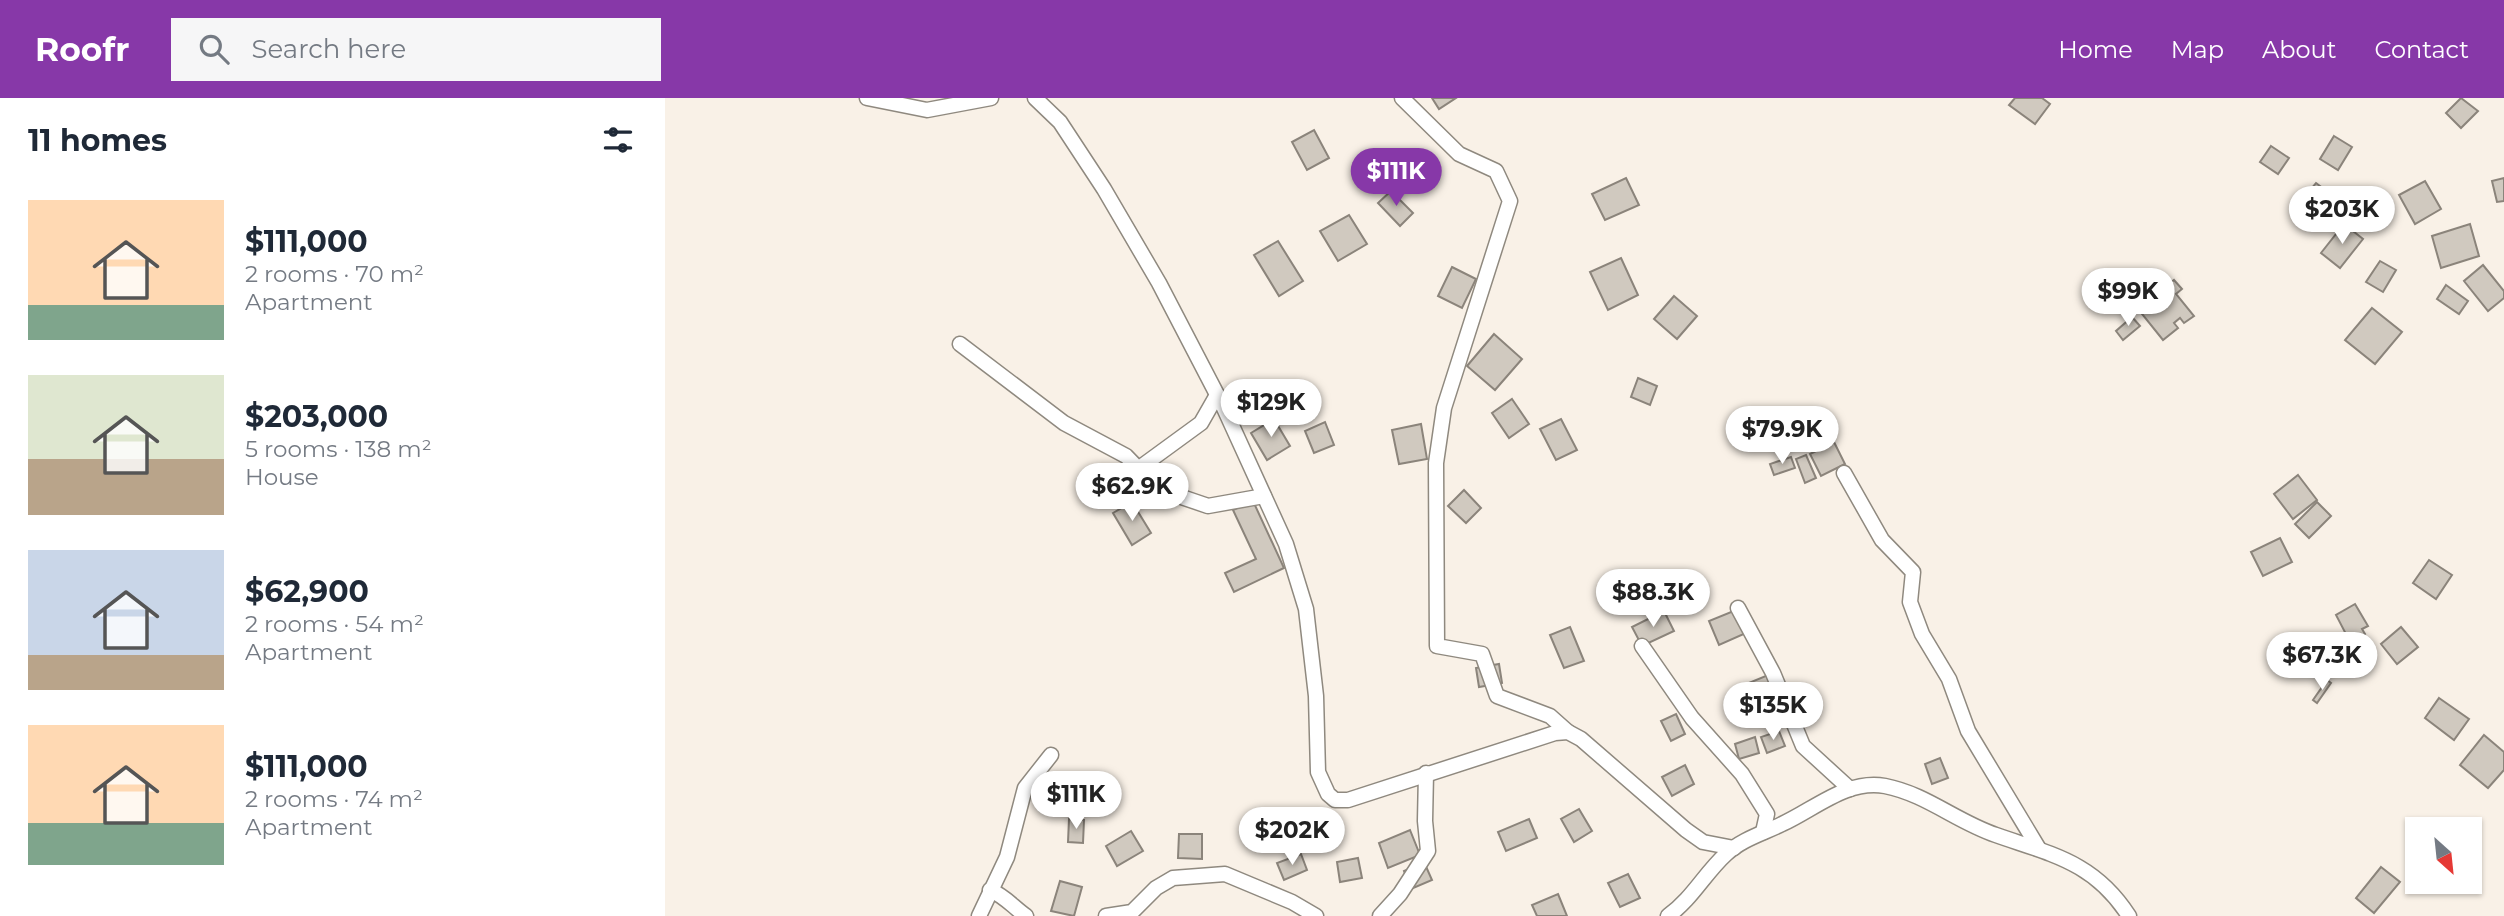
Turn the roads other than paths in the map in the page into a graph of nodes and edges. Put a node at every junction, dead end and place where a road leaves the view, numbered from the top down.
1 (867, 98) edge
2 (991, 98) edge
3 (1035, 98) edge
4 (1402, 98) edge
5 (960, 344) dead end
6 (1217, 395) junction
7 (1138, 469) junction
8 (1845, 472) dead end
9 (1264, 496) junction
10 (1738, 608) dead end
11 (1642, 646) dead end
12 (1568, 732) junction
13 (1051, 755) dead end
14 (1426, 773) junction
15 (1850, 789) junction
16 (1763, 832) junction
17 (1734, 848) junction
18 (2039, 849) junction
19 (990, 890) junction
20 (979, 916) edge
21 (1026, 916) edge
22 (1106, 916) edge
23 (1316, 916) edge
24 (1380, 916) edge
25 (1668, 916) edge
26 (2129, 916) edge

1 - 2 street
3 - 6 street
4 - 12 street
5 - 7 street
6 - 7 street
6 - 9 street
7 - 9 street
8 - 18 street
9 - 14 street
10 - 15 street
11 - 16 street
12 - 14 street
12 - 17 street
13 - 19 street
14 - 24 street
15 - 16 street
15 - 18 street
16 - 17 street
17 - 25 street
18 - 26 street
19 - 20 street
19 - 21 street
22 - 23 street

